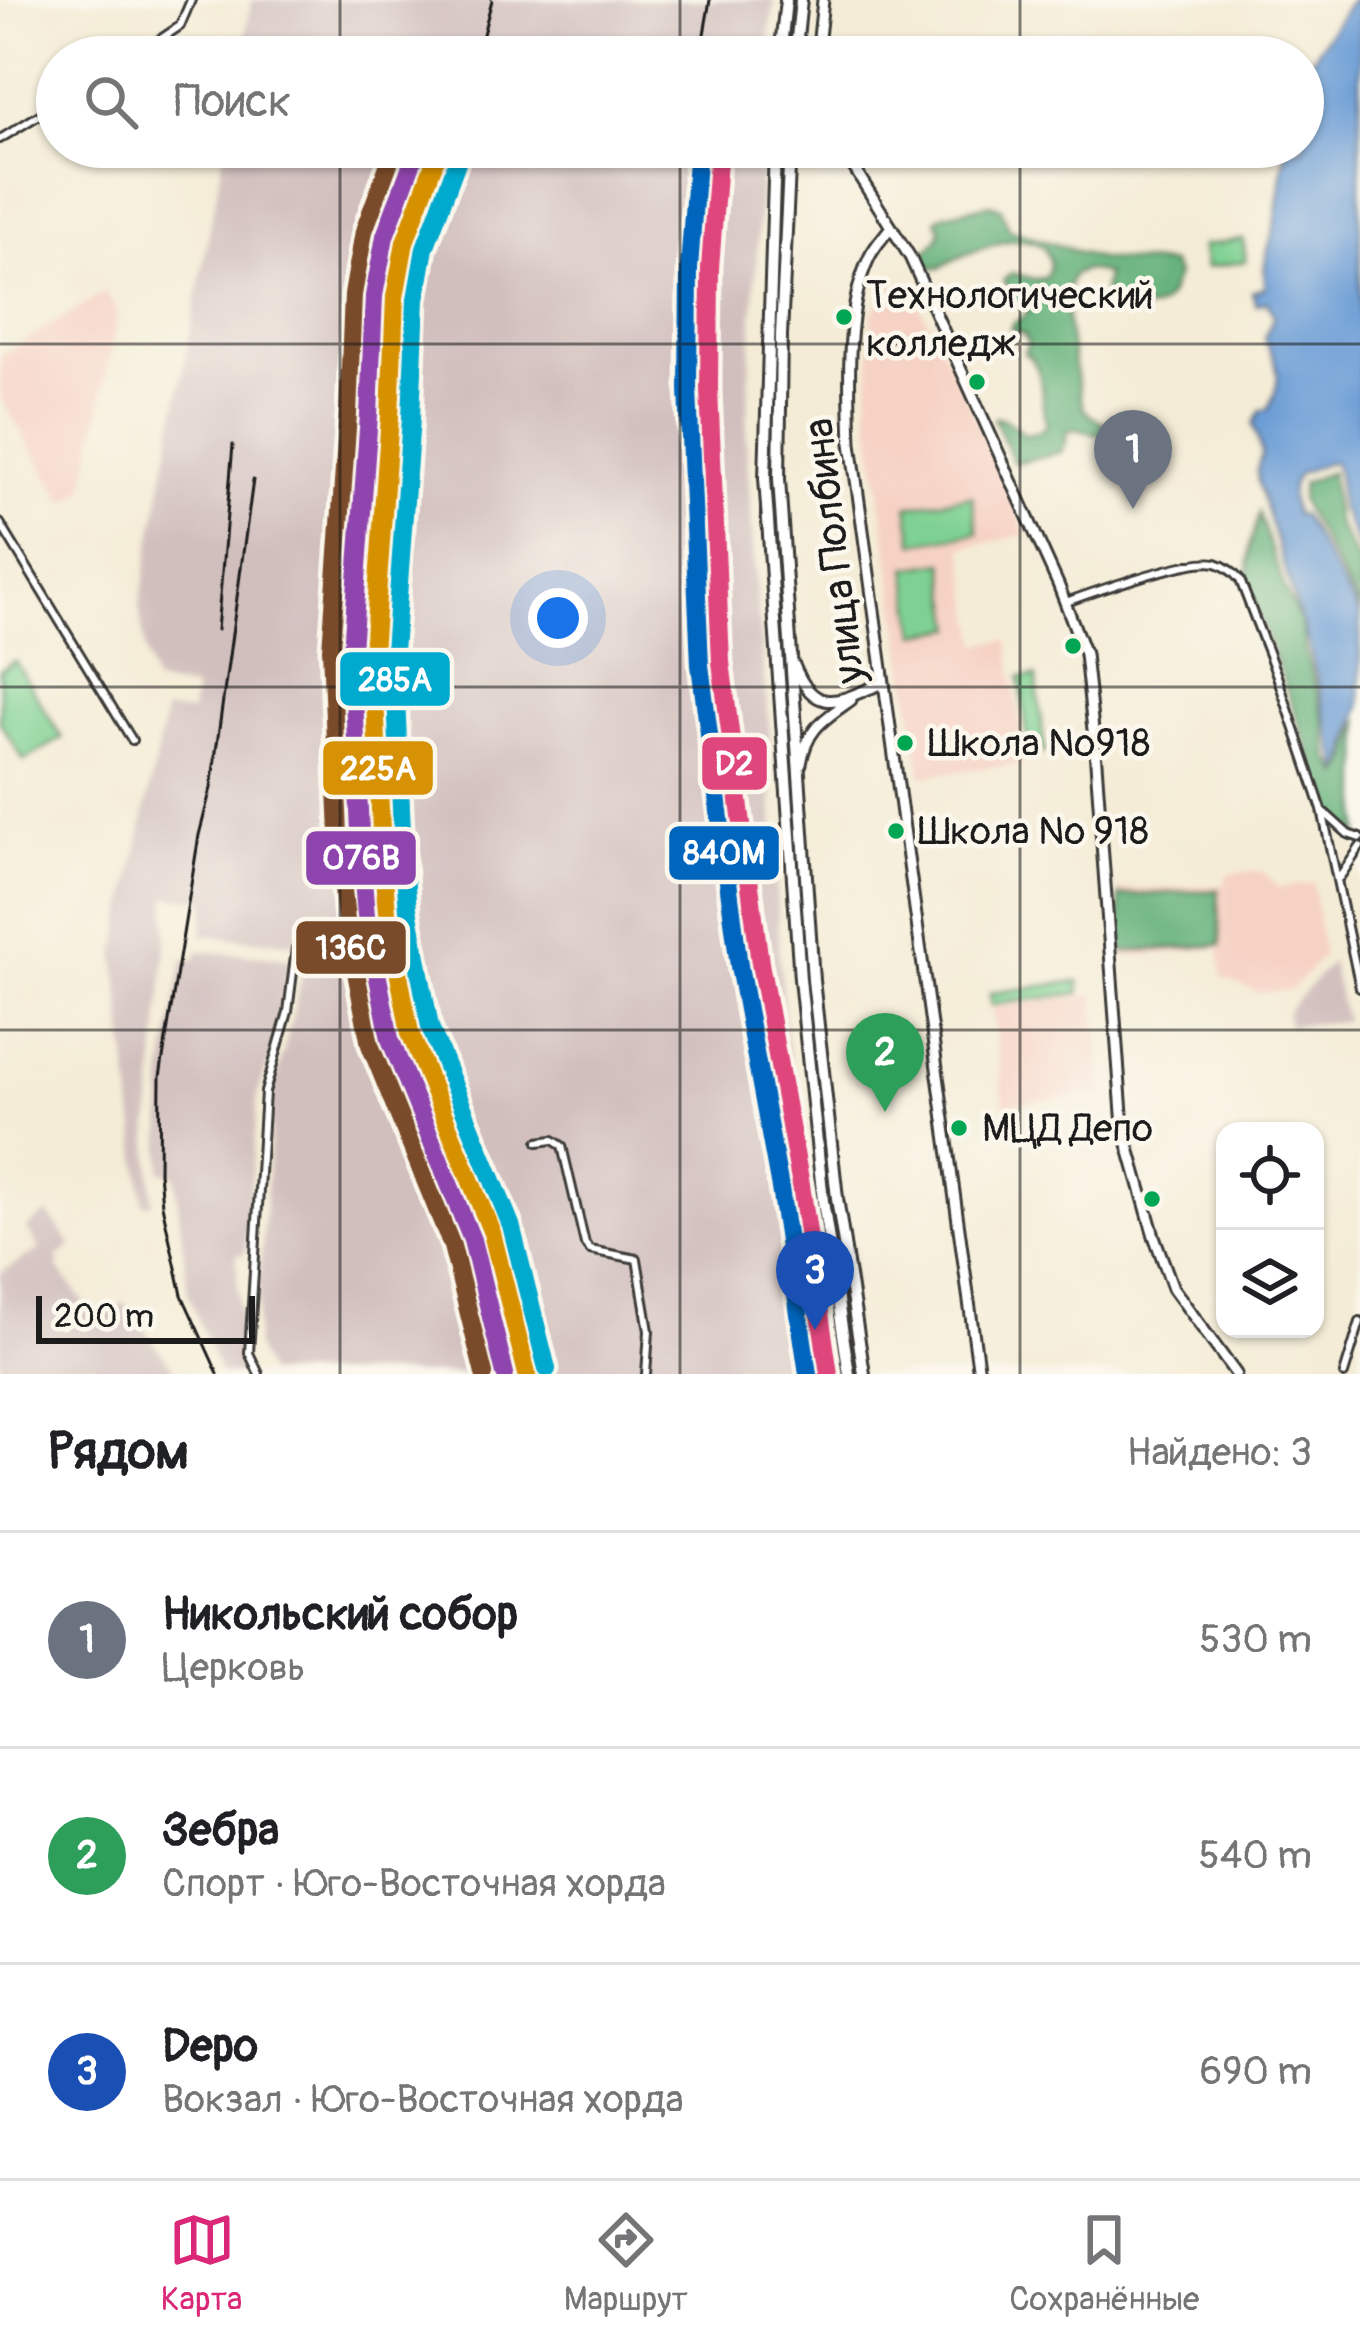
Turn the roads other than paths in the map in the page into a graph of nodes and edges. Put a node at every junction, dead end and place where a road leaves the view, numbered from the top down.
1 (191, 0) edge
2 (786, 0) edge
3 (801, 0) edge
4 (823, 0) edge
5 (165, 36) edge
6 (782, 36) edge
7 (797, 36) edge
8 (820, 36) edge
9 (36, 117) edge
10 (0, 139) edge
11 (774, 168) edge
12 (789, 168) edge
13 (854, 168) edge
14 (891, 227) junction
15 (0, 523) edge
16 (1066, 602) junction
17 (792, 660) junction
18 (883, 683) junction
19 (866, 690) junction
20 (132, 740) dead end
21 (800, 770) junction
22 (1322, 811) junction
23 (1360, 838) edge
24 (1360, 847) edge
25 (1338, 880) junction
26 (296, 948) dead end
27 (1360, 988) edge
28 (538, 1142) dead end
29 (451, 1216) dead end
30 (1360, 1322) edge
31 (259, 1374) edge
32 (503, 1374) edge
33 (646, 1374) edge
34 (849, 1374) edge
35 (864, 1374) edge
36 (979, 1374) edge
37 (1236, 1374) edge
38 (1344, 1374) edge

1 - 5 street
2 - 6 main road
3 - 7 main road
4 - 8 main road
9 - 10 street
11 - 34 main road
12 - 17 main road
13 - 14 main road
14 - 16 main road
14 - 18 main road, улица Полбина
15 - 20 street
16 - 22 street
16 - 37 main road
17 - 19 main road
17 - 21 main road
18 - 19 main road
18 - 36 main road, улица Полбина
19 - 21 main road
21 - 35 main road
22 - 23 street
22 - 25 street
24 - 25 street
25 - 27 street
26 - 31 street
28 - 33 street
29 - 32 street
30 - 38 street

